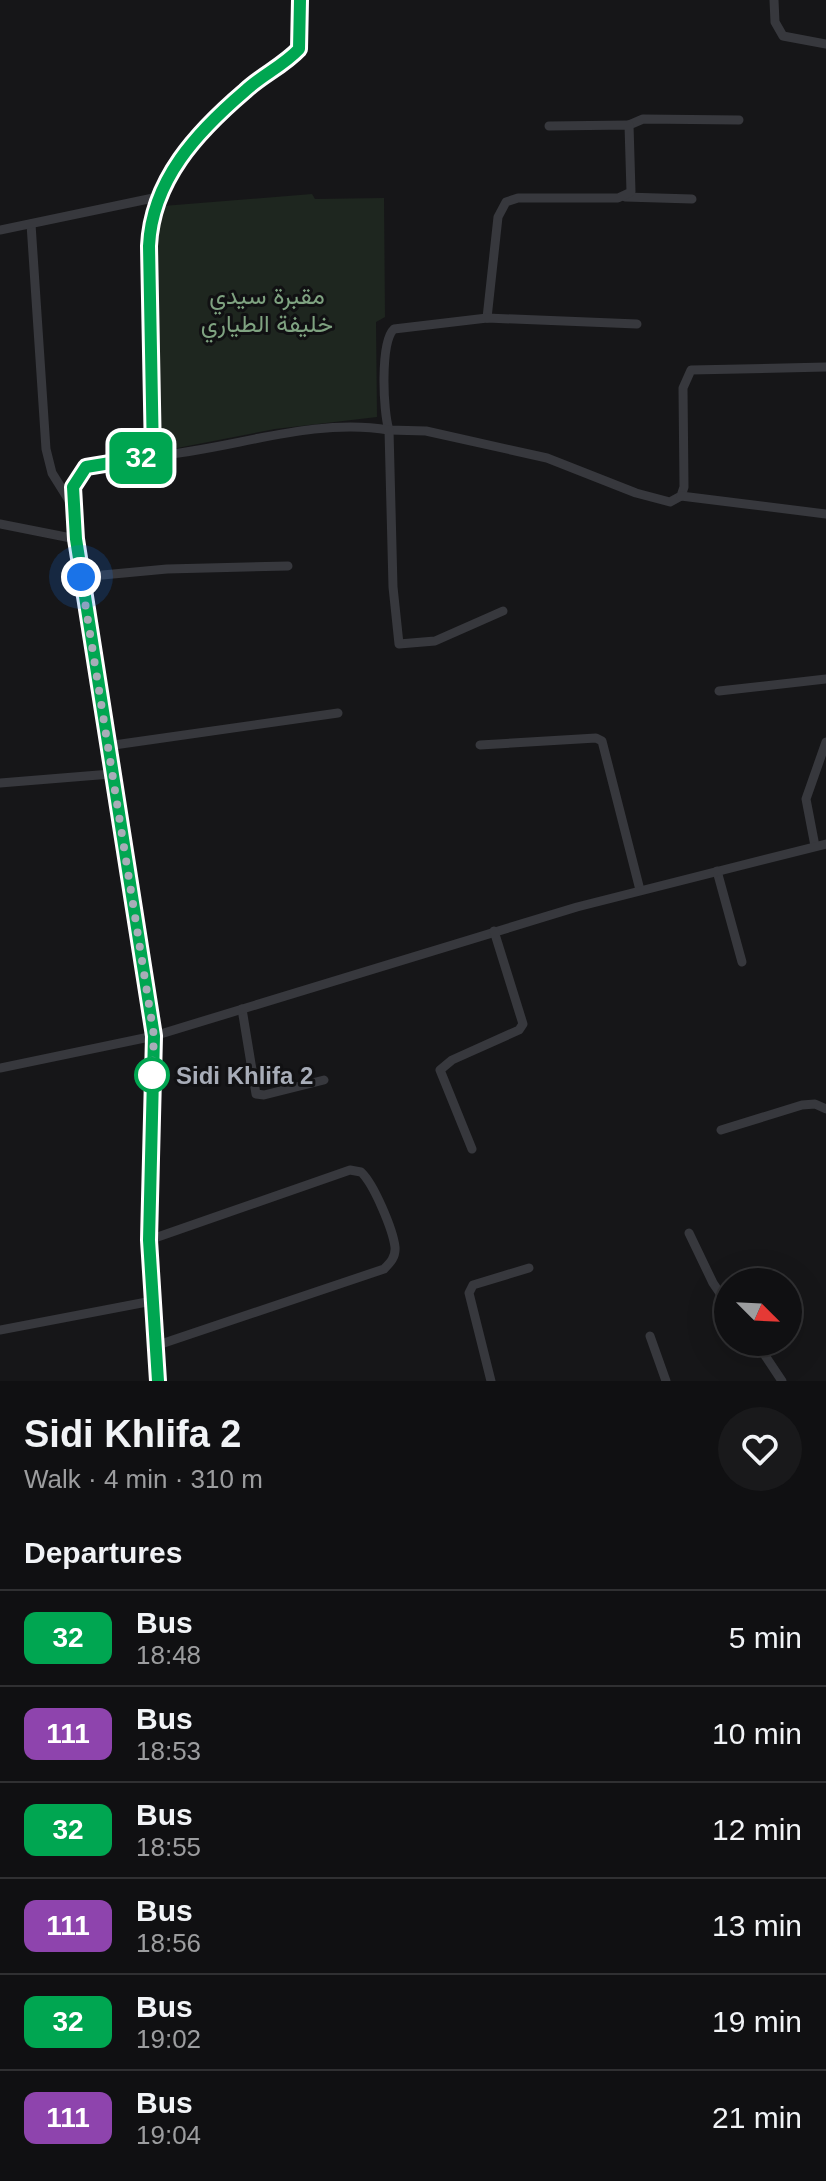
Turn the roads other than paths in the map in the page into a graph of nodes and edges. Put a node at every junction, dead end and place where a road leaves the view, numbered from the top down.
1 (300, 0) edge
2 (774, 0) edge
3 (826, 44) edge
4 (739, 120) dead end
5 (629, 125) junction
6 (549, 126) dead end
7 (158, 197) junction
8 (625, 197) junction
9 (692, 199) dead end
10 (31, 224) junction
11 (0, 230) edge
12 (487, 318) junction
13 (637, 324) dead end
14 (826, 367) edge
15 (389, 430) junction
16 (153, 456) junction
17 (681, 496) junction
18 (73, 506) junction
19 (826, 514) edge
20 (0, 524) edge
21 (76, 539) junction
22 (288, 566) dead end
23 (81, 577) junction
24 (503, 611) dead end
25 (826, 679) edge
26 (719, 691) dead end
27 (338, 713) dead end
28 (826, 742) edge
29 (480, 745) dead end
30 (107, 746) junction
31 (111, 774) junction
32 (0, 783) edge
33 (826, 844) edge
34 (815, 846) junction
35 (717, 871) junction
36 (640, 890) junction
37 (494, 931) junction
38 (742, 962) dead end
39 (242, 1009) junction
40 (154, 1036) junction
41 (0, 1068) edge
42 (324, 1080) dead end
43 (826, 1109) edge
44 (721, 1130) dead end
45 (472, 1149) dead end
46 (689, 1233) dead end
47 (149, 1240) junction
48 (529, 1268) dead end
49 (714, 1284) edge
50 (152, 1301) junction
51 (0, 1330) edge
52 (650, 1336) dead end
53 (155, 1346) junction
54 (765, 1356) edge
55 (158, 1381) edge
56 (491, 1381) edge
57 (666, 1381) edge
58 (782, 1381) edge

1 - 7 street
2 - 3 street
4 - 5 street
5 - 6 street
5 - 8 street
7 - 10 street
7 - 16 street
8 - 9 street
8 - 12 street
10 - 11 street
10 - 18 street
12 - 13 street
12 - 15 street
14 - 17 street
15 - 16 street
15 - 17 street
15 - 24 street
16 - 18 street
17 - 19 street
18 - 21 street
20 - 21 street
21 - 23 street
22 - 23 street
23 - 30 street
25 - 26 street
27 - 30 street
28 - 34 street
29 - 36 street
30 - 31 street
31 - 32 street
31 - 40 street
33 - 34 street
34 - 35 street
35 - 36 street
35 - 38 street
36 - 37 street
37 - 39 street
37 - 45 street
39 - 40 street
39 - 42 street
40 - 41 street
40 - 47 street
43 - 44 street
46 - 49 street
47 - 50 street
47 - 53 street
48 - 56 street
50 - 51 street
50 - 53 street
52 - 57 street
53 - 55 street
54 - 58 street

